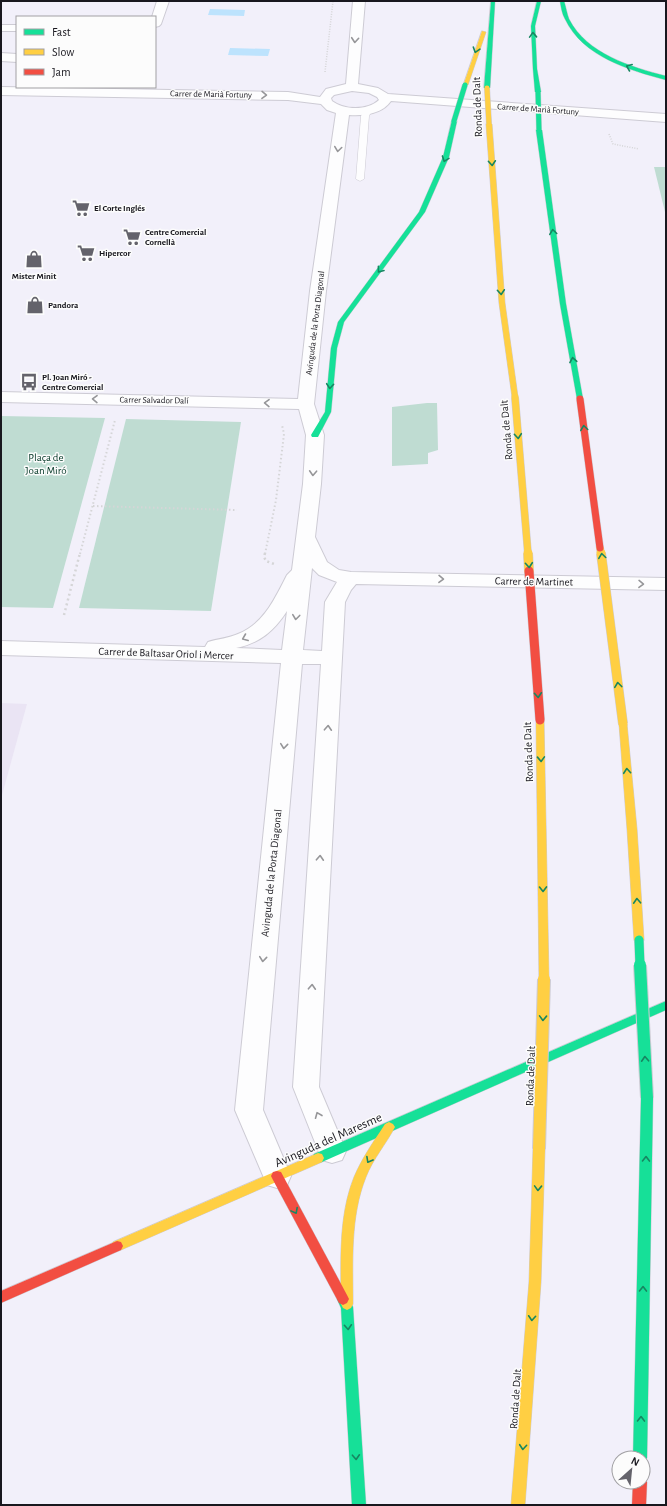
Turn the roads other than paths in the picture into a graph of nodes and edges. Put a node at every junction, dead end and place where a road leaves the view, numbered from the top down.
1 (163, 1) edge
2 (359, 1) edge
3 (493, 1) edge
4 (539, 1) edge
5 (562, 1) edge
6 (491, 16) junction
7 (156, 21) edge
8 (1, 28) edge
9 (16, 28) edge
10 (1, 58) edge
11 (16, 58) edge
12 (666, 78) edge
13 (352, 87) junction
14 (132, 90) edge
15 (1, 91) edge
16 (385, 97) junction
17 (325, 101) junction
18 (368, 110) junction
19 (343, 111) junction
20 (666, 118) edge
21 (360, 179) dead end
22 (1, 397) edge
23 (306, 404) junction
24 (315, 434) junction
25 (306, 536) junction
26 (302, 566) junction
27 (351, 578) junction
28 (402, 578) joint
29 (666, 584) edge
30 (1, 648) edge
31 (201, 654) junction
32 (292, 656) junction
33 (332, 658) junction
34 (666, 1005) edge
35 (389, 1127) junction
36 (332, 1151) junction
37 (277, 1176) junction
38 (1, 1297) edge
39 (347, 1307) junction
40 (640, 1450) edge
41 (640, 1490) edge
42 (359, 1505) edge
43 (518, 1505) edge
44 (639, 1505) edge

1 - 7 street
2 -> 13 street
3 - 6 main road, Ronda de Dalt
40 -> 4 main road, bridge
12 -> 5 main road
6 -> 24 main road, bridge
6 -> 43 main road, Ronda de Dalt, bridge
8 - 9 street
10 - 11 street
13 - 16 street
13 - 17 street
14 - 15 street, Carrer de Marià Fortuny
14 -> 17 street, Carrer de Marià Fortuny
16 - 18 street
16 - 20 street, Carrer de Marià Fortuny
17 - 19 street
18 - 19 street
18 - 21 lane
19 -> 23 street, Avinguda de la Porta Diagonal
23 -> 22 street, Carrer Salvador Dalí
23 - 24 street, Avinguda de la Porta Diagonal
24 -> 25 street, Avinguda de la Porta Diagonal
25 - 26 street, Avinguda de la Porta Diagonal
25 - 27 street, Avinguda de la Porta Diagonal
26 -> 31 street, Avinguda de la Porta Diagonal
26 -> 32 street, Avinguda de la Porta Diagonal
27 - 28 street, Avinguda de la Porta Diagonal
27 - 33 street
28 -> 29 street, Carrer de Martinet
30 - 31 street, Carrer de Baltasar Oriol i Mercer
31 - 32 street, Carrer de Baltasar Oriol i Mercer
32 - 33 street, Carrer de Baltasar Oriol i Mercer
32 -> 37 street, Avinguda de la Porta Diagonal
36 -> 33 street
34 - 35 main road, Avinguda del Maresme
35 - 36 main road, Avinguda del Maresme
35 -> 39 main road
36 - 37 main road, Avinguda del Maresme
37 - 38 main road, Avinguda del Maresme
37 -> 39 main road
39 -> 42 main road
41 - 44 main road

